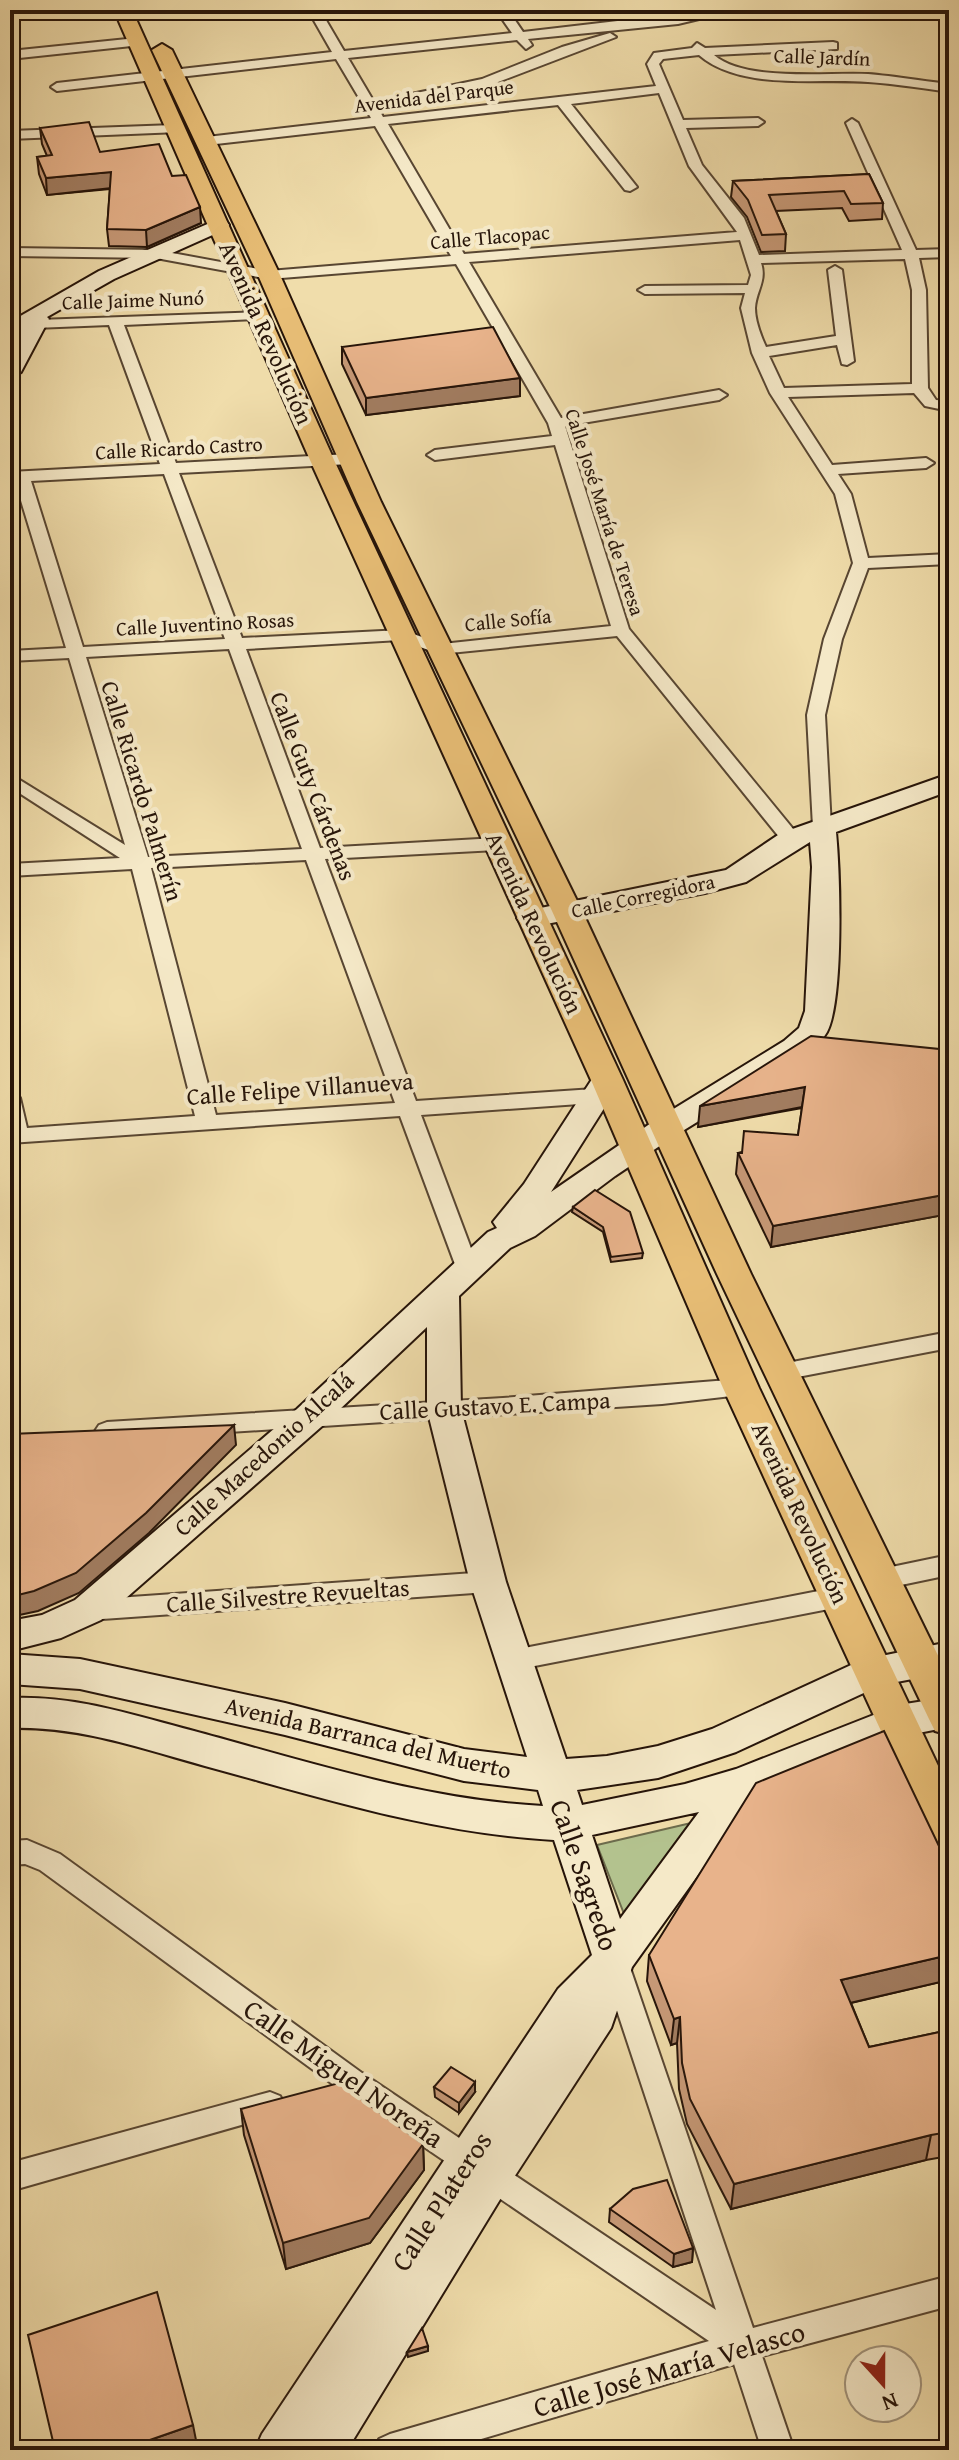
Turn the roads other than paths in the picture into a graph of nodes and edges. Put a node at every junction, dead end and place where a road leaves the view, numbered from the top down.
1 (123, 10) edge
2 (144, 10) edge
3 (314, 10) edge
4 (502, 10) edge
5 (731, 10) edge
6 (804, 10) edge
7 (949, 15) edge
8 (677, 18) edge
9 (519, 36) junction
10 (137, 42) junction
11 (833, 46) dead end
12 (699, 51) junction
13 (10, 55) edge
14 (340, 56) junction
15 (539, 62) junction
16 (161, 73) junction
17 (57, 87) dead end
18 (949, 88) edge
19 (665, 89) junction
20 (562, 101) junction
21 (371, 106) junction
22 (381, 122) junction
23 (758, 122) dead end
24 (852, 123) dead end
25 (677, 124) junction
26 (174, 129) junction
27 (10, 135) edge
28 (207, 141) junction
29 (226, 183) junction
30 (200, 187) junction
31 (630, 187) dead end
32 (219, 225) junction
33 (746, 235) junction
34 (10, 252) edge
35 (949, 253) edge
36 (156, 254) junction
37 (911, 254) junction
38 (754, 259) junction
39 (460, 260) junction
40 (239, 270) junction
41 (835, 270) dead end
42 (269, 275) junction
43 (753, 289) junction
44 (645, 290) dead end
45 (257, 315) junction
46 (115, 321) junction
47 (23, 325) edge
48 (845, 339) junction
49 (759, 353) junction
50 (847, 361) dead end
51 (10, 372) edge
52 (920, 388) junction
53 (778, 393) junction
54 (719, 395) dead end
55 (949, 406) edge
56 (556, 423) junction
57 (561, 440) junction
58 (435, 455) dead end
59 (350, 459) junction
60 (322, 460) junction
61 (926, 463) dead end
62 (173, 469) junction
63 (829, 470) junction
64 (16, 477) edge
65 (949, 559) edge
66 (861, 563) junction
67 (621, 630) junction
68 (402, 635) junction
69 (234, 645) junction
70 (440, 649) junction
71 (75, 652) junction
72 (10, 656) edge
73 (10, 779) edge
74 (949, 782) edge
75 (791, 839) junction
76 (497, 844) junction
77 (824, 847) junction
78 (313, 853) junction
79 (762, 856) junction
80 (140, 863) junction
81 (10, 870) edge
82 (567, 911) junction
83 (531, 918) junction
84 (600, 1088) junction
85 (10, 1098) edge
86 (405, 1107) junction
87 (207, 1122) junction
88 (665, 1128) junction
89 (14, 1135) edge
90 (566, 1146) junction
91 (636, 1147) junction
92 (604, 1168) junction
93 (499, 1240) junction
94 (455, 1279) junction
95 (949, 1340) edge
96 (782, 1372) junction
97 (741, 1388) junction
98 (444, 1409) junction
99 (309, 1418) junction
100 (89, 1432) edge
101 (949, 1565) edge
102 (882, 1579) junction
103 (488, 1582) junction
104 (839, 1597) junction
105 (88, 1610) junction
106 (10, 1636) edge
107 (935, 1659) edge
108 (514, 1660) junction
109 (10, 1669) edge
110 (875, 1671) junction
111 (10, 1713) edge
112 (948, 1715) edge
113 (285, 1719) junction
114 (899, 1721) junction
115 (267, 1764) junction
116 (551, 1776) junction
117 (742, 1783) junction
118 (567, 1824) junction
119 (949, 1833) edge
120 (19, 1852) edge
121 (614, 1960) junction
122 (352, 2082) junction
123 (323, 2090) edge
124 (293, 2098) edge
125 (480, 2167) junction
126 (10, 2177) edge
127 (949, 2291) edge
128 (743, 2346) junction
129 (278, 2450) edge
130 (321, 2450) edge
131 (390, 2450) edge
132 (778, 2450) edge

1 - 10 main road, Avenida Revolución
2 - 16 main road, Avenida Revolución
3 - 14 street, Calle José María de Teresa
4 - 9 street
5 - 8 street
6 - 7 street
8 - 9 street
8 - 12 street
8 - 15 street
9 - 14 street
9 - 15 street
10 - 13 street
10 - 16 main road, Avenida Revolución
11 - 12 street
12 - 18 street, Calle Jardín
12 - 19 street
14 - 16 street
14 - 21 street, Calle José María de Teresa
15 - 21 street
16 - 17 street
16 - 26 main road, Avenida Revolución
16 - 28 main road, Avenida Revolución
19 - 20 street, Avenida del Parque
19 - 25 street
20 - 22 street, Avenida del Parque
20 - 31 street
21 - 22 street, Calle José María de Teresa
22 - 28 street, Avenida del Parque
22 - 39 street, Calle José María de Teresa
23 - 25 street
24 - 37 street
25 - 33 street
26 - 27 street
26 - 30 main road, Avenida Revolución
28 - 29 main road, Avenida Revolución
29 - 30 main road
29 - 42 main road, Avenida Revolución
30 - 32 main road, Avenida Revolución
32 - 36 street
32 - 40 main road, Avenida Revolución
33 - 38 street
33 - 39 street, Calle Tlacopac
34 - 36 street, Calle Tlacopac
35 - 37 street
36 - 40 street, Calle Tlacopac
36 - 47 street
37 - 38 street
37 - 52 street
38 - 43 street
39 - 42 street, Calle Tlacopac
39 - 56 street, Calle José María de Teresa
40 - 42 street, Calle Tlacopac
40 - 45 main road, Avenida Revolución
41 - 48 street
42 - 59 main road, Avenida Revolución
43 - 44 street
43 - 49 street
45 - 46 street, Calle Jaime Nunó
45 - 60 main road, Avenida Revolución
46 - 47 street, Calle Jaime Nunó
46 - 62 street, Calle Guty Cárdenas
47 - 51 street
48 - 49 street
48 - 50 street
49 - 53 street
52 - 53 street
52 - 55 street
53 - 63 street
54 - 56 street
56 - 57 street, Calle José María de Teresa
57 - 58 street
57 - 67 street, Calle José María de Teresa
59 - 60 street, Calle Ricardo Castro
59 - 70 main road, Avenida Revolución
60 - 62 street, Calle Ricardo Castro
60 - 68 main road, Avenida Revolución
61 - 63 street
62 - 64 street, Calle Ricardo Castro
62 - 69 street, Calle Guty Cárdenas
63 - 66 street
64 - 71 street, Calle Ricardo Palmerín
65 - 66 street
66 - 77 street
67 - 70 street, Calle Sofía
67 - 75 street, Calle José María de Teresa
68 - 69 street, Calle Juventino Rosas
68 - 70 street, Calle Sofía
68 - 76 main road, Avenida Revolución
69 - 71 street, Calle Juventino Rosas
69 - 78 street, Calle Guty Cárdenas
70 - 82 main road, Avenida Revolución
71 - 72 street, Calle Juventino Rosas
71 - 80 street, Calle Ricardo Palmerín
73 - 80 street
74 - 77 street, Calle Corregidora
75 - 77 street, Calle Corregidora
75 - 79 street, Calle Corregidora
76 - 78 street
76 - 83 main road, Avenida Revolución
77 - 79 street
77 - 88 street, Calle Macedonio Alcalá
78 - 80 street
78 - 86 street, Calle Guty Cárdenas
79 - 82 street, Calle Corregidora
80 - 81 street
80 - 87 street, Calle Ricardo Palmerín
82 - 83 street, Calle Corregidora
82 - 88 main road, Avenida Revolución
83 - 84 main road, Avenida Revolución
84 - 86 street, Calle Felipe Villanueva
84 - 90 street, Calle Macedonio Alcalá
84 - 91 main road, Avenida Revolución
85 - 89 street
86 - 87 street, Calle Felipe Villanueva
86 - 94 street, Calle Guty Cárdenas
87 - 89 street, Calle Felipe Villanueva
88 - 91 street, Calle Macedonio Alcalá
88 - 96 main road, Avenida Revolución
90 - 92 street
90 - 93 street, Calle Macedonio Alcalá
91 - 92 street, Calle Macedonio Alcalá
91 - 97 main road, Avenida Revolución
92 - 93 street, Calle Macedonio Alcalá
93 - 94 street, Calle Macedonio Alcalá
94 - 98 street, Calle Sagredo
94 - 99 street, Calle Macedonio Alcalá
95 - 96 street
96 - 102 main road, Avenida Revolución
97 - 98 street, Calle Gustavo E. Campa
97 - 104 main road, Avenida Revolución
98 - 99 street, Calle Gustavo E. Campa
98 - 103 street, Calle Sagredo
99 - 100 street, Calle Gustavo E. Campa
99 - 105 street, Calle Macedonio Alcalá
101 - 102 street
102 - 107 main road, Avenida Revolución
103 - 105 street, Calle Silvestre Revueltas
103 - 108 street, Calle Sagredo
104 - 108 street
104 - 110 main road, Avenida Revolución
105 - 106 street, Calle Macedonio Alcalá
107 - 110 street, Avenida Barranca del Muerto
107 - 112 main road, Avenida Revolución
108 - 116 street, Calle Sagredo
109 - 113 street, Avenida Barranca del Muerto
110 - 114 main road, Avenida Revolución
110 - 116 street, Avenida Barranca del Muerto
111 - 115 street, Avenida Barranca del Muerto
112 - 114 street, Avenida Barranca del Muerto
113 - 115 street
113 - 116 street, Avenida Barranca del Muerto
114 - 117 street, Avenida Barranca del Muerto
114 - 119 main road, Avenida Revolución
115 - 118 street, Avenida Barranca del Muerto
116 - 118 street, Calle Sagredo
117 - 118 street, Avenida Barranca del Muerto
117 - 121 street, Calle Plateros
118 - 121 street, Calle Sagredo
120 - 122 street, Calle Miguel Noreña
121 - 125 street, Calle Plateros
121 - 128 street, Calle Sagredo
122 - 123 street
122 - 125 street, Calle Miguel Noreña
124 - 126 street
125 - 128 street, Calle Miguel Noreña
125 - 129 street, Calle Plateros
125 - 130 street, Calle Plateros
127 - 128 street, Calle José María Velasco
128 - 131 street, Calle José María Velasco
128 - 132 street, Calle Sagredo

